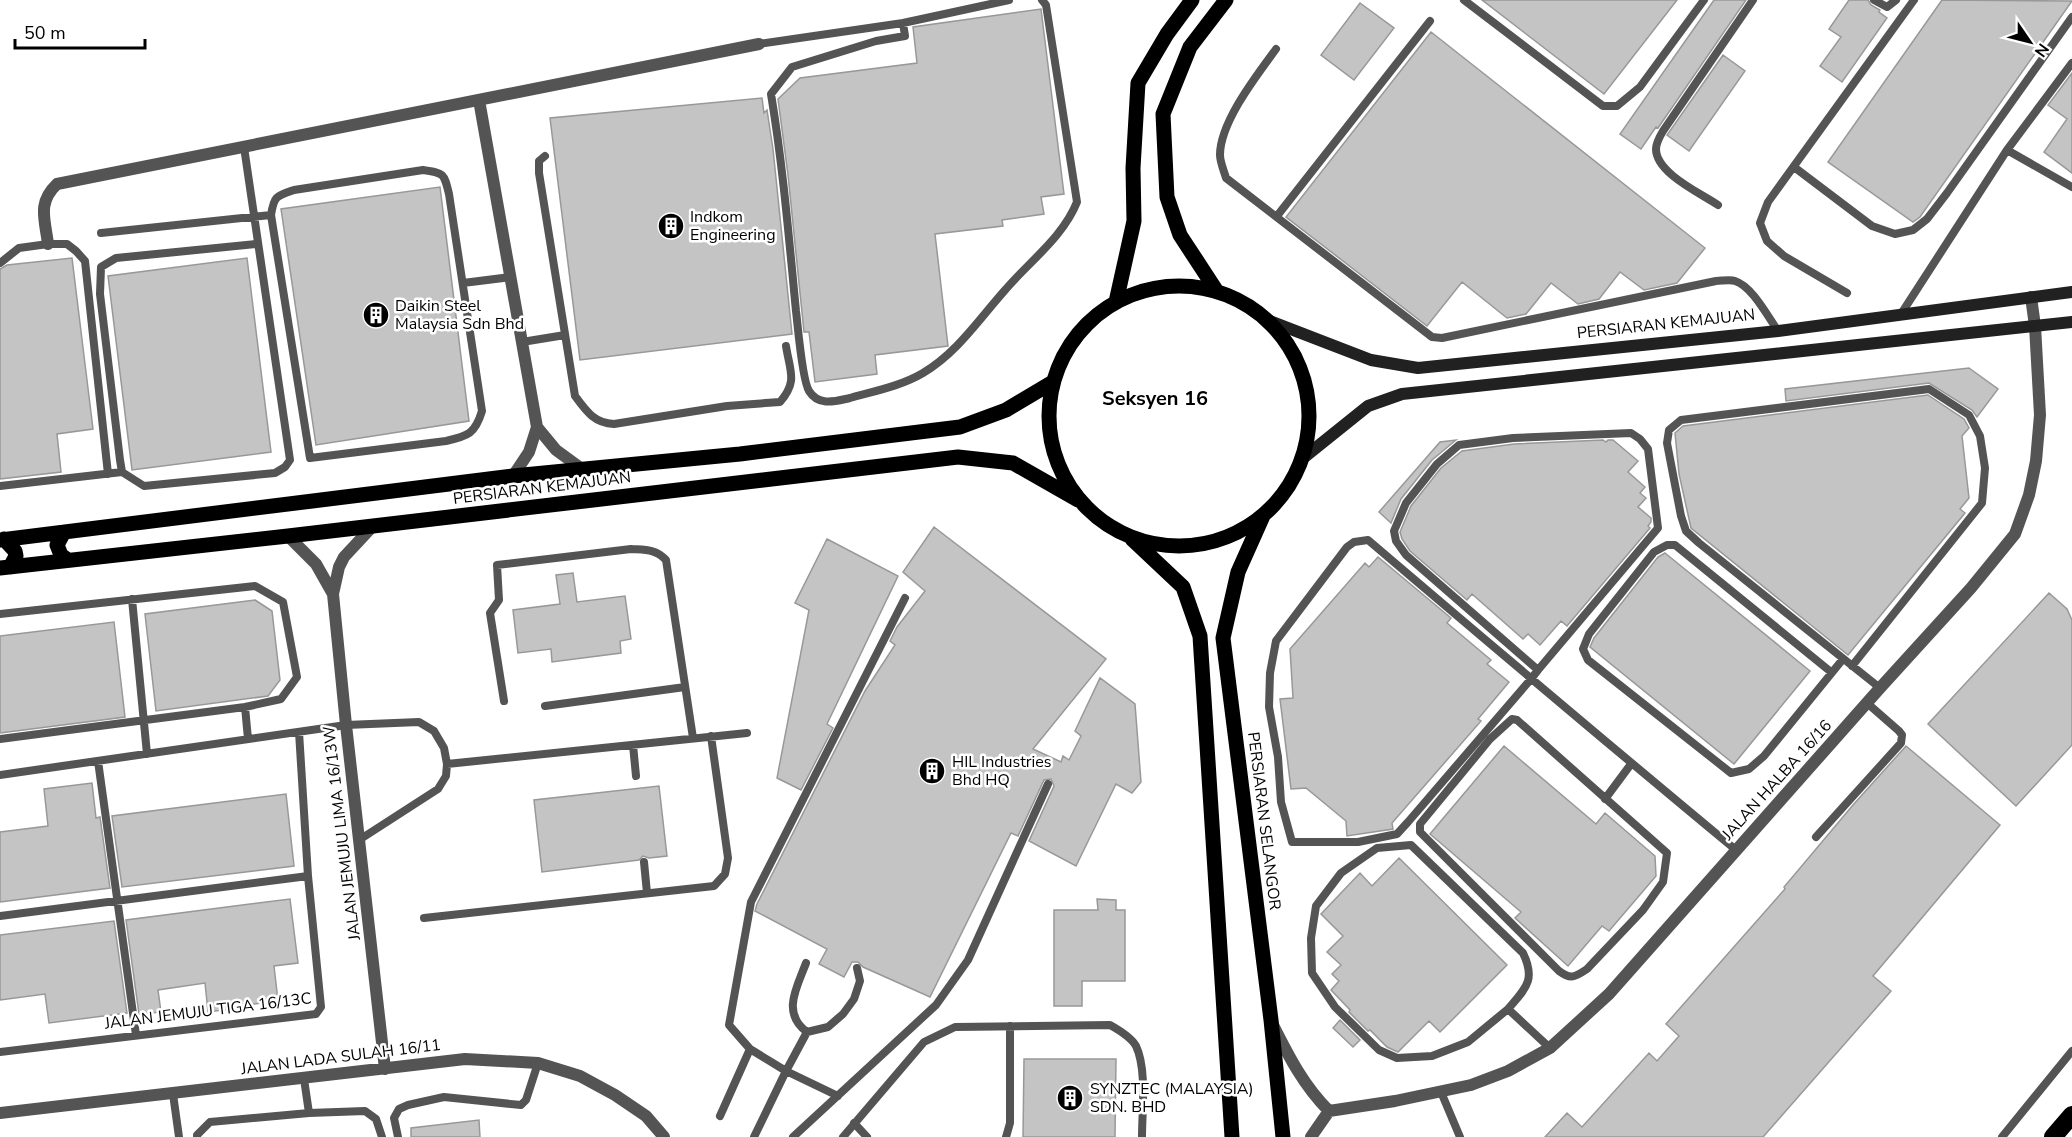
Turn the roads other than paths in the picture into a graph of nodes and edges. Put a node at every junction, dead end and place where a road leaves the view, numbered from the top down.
1 (1009, 0) edge
2 (1042, 0) edge
3 (1192, 0) edge
4 (1226, 0) edge
5 (1464, 0) edge
6 (1704, 0) edge
7 (1753, 0) edge
8 (1874, 0) edge
9 (1896, 0) edge
10 (1914, 0) edge
11 (2072, 17) edge
12 (1430, 21) dead end
13 (903, 23) junction
14 (759, 44) joint
15 (1276, 49) dead end
16 (2072, 63) edge
17 (479, 100) junction
18 (244, 147) junction
19 (2007, 150) junction
20 (545, 156) dead end
21 (1794, 167) junction
22 (2072, 187) edge
23 (1719, 205) dead end
24 (271, 215) junction
25 (1277, 216) junction
26 (253, 217) junction
27 (101, 233) dead end
28 (48, 243) junction
29 (257, 244) junction
30 (0, 263) edge
31 (511, 277) junction
32 (463, 283) junction
33 (1216, 290) junction
34 (1847, 292) dead end
35 (2072, 292) edge
36 (2031, 297) junction
37 (1116, 302) junction
38 (1900, 315) junction
39 (1270, 321) junction
40 (2072, 322) edge
41 (2035, 326) junction
42 (1778, 331) junction
43 (565, 335) junction
44 (522, 342) junction
45 (786, 346) dead end
46 (1053, 382) junction
47 (537, 427) junction
48 (1302, 459) junction
49 (582, 469) junction
50 (122, 472) junction
51 (108, 474) junction
52 (513, 476) junction
53 (0, 486) edge
54 (1078, 500) junction
55 (1263, 516) junction
56 (372, 527) junction
57 (64, 532) junction
58 (288, 537) junction
59 (1130, 537) junction
60 (2, 540) edge
61 (68, 560) junction
62 (5, 568) edge
63 (333, 594) junction
64 (905, 598) dead end
65 (132, 599) junction
66 (0, 614) edge
67 (1843, 659) junction
68 (1852, 666) junction
69 (1538, 670) junction
70 (1831, 672) junction
71 (1531, 679) junction
72 (686, 687) junction
73 (1880, 688) junction
74 (504, 701) dead end
75 (1868, 703) junction
76 (545, 706) dead end
77 (245, 707) junction
78 (145, 720) junction
79 (346, 725) junction
80 (299, 732) junction
81 (747, 733) dead end
82 (711, 736) junction
83 (693, 738) junction
84 (0, 739) edge
85 (248, 739) junction
86 (633, 745) junction
87 (147, 754) junction
88 (98, 761) junction
89 (447, 764) junction
90 (1631, 764) junction
91 (0, 775) edge
92 (636, 776) dead end
93 (1048, 784) dead end
94 (1605, 799) junction
95 (1816, 837) dead end
96 (359, 840) junction
97 (1736, 850) junction
98 (644, 862) dead end
99 (308, 876) junction
100 (647, 893) junction
101 (117, 901) junction
102 (0, 916) edge
103 (424, 918) dead end
104 (806, 963) dead end
105 (857, 968) dead end
106 (1508, 1009) junction
107 (1271, 1020) junction
108 (1010, 1026) junction
109 (807, 1032) junction
110 (136, 1035) junction
111 (1550, 1048) junction
112 (750, 1049) junction
113 (2072, 1051) edge
114 (0, 1052) edge
115 (538, 1064) junction
116 (385, 1069) junction
117 (786, 1071) junction
118 (304, 1079) junction
119 (1441, 1092) junction
120 (173, 1094) junction
121 (838, 1096) junction
122 (1329, 1112) junction
123 (0, 1113) edge
124 (309, 1113) junction
125 (2072, 1115) edge
126 (720, 1116) dead end
127 (854, 1123) junction
128 (179, 1137) edge
129 (197, 1137) edge
130 (382, 1137) edge
131 (398, 1137) edge
132 (664, 1137) edge
133 (754, 1137) edge
134 (793, 1137) edge
135 (843, 1137) edge
136 (867, 1137) edge
137 (1006, 1137) edge
138 (1142, 1137) edge
139 (1232, 1137) edge
140 (1283, 1137) edge
141 (1311, 1137) edge
142 (1460, 1137) edge
143 (2002, 1137) edge
144 (2053, 1137) edge

1 - 13 lane
2 - 13 lane
3 - 37 main road
4 - 33 main road
5 - 6 lane
7 - 23 lane
8 - 9 lane
10 - 21 lane
11 - 21 lane
12 - 25 lane
13 - 14 lane
14 - 17 street
15 - 25 lane
16 - 19 lane
17 - 18 street
17 - 31 street
18 - 26 lane
18 - 28 street
19 - 22 lane
19 - 38 lane
20 - 43 lane
21 - 34 lane
24 - 26 lane
24 - 32 lane
24 - 32 lane
25 - 42 lane
26 - 27 lane
26 - 29 lane
28 - 30 lane
28 - 51 lane
29 - 50 lane
29 - 50 lane
31 - 32 lane
31 - 44 street
33 - 37 main road
33 - 39 main road
35 - 36 street, PERSIARAN KEMAJUAN
36 - 38 street, PERSIARAN KEMAJUAN
36 - 41 street, JALAN HALBA 16/16
37 - 46 main road
38 - 42 street, PERSIARAN KEMAJUAN
39 - 42 street, PERSIARAN KEMAJUAN
39 - 48 main road
40 - 41 street
41 - 48 street
41 - 73 street, JALAN HALBA 16/16
43 - 44 lane
43 - 45 lane
44 - 47 street
46 - 49 main road, PERSIARAN KEMAJUAN
46 - 54 main road
47 - 49 street
47 - 52 street
48 - 55 main road
49 - 52 main road, PERSIARAN KEMAJUAN
50 - 51 lane
51 - 53 lane
52 - 57 main road, PERSIARAN KEMAJUAN
54 - 56 main road, PERSIARAN KEMAJUAN
54 - 59 main road
55 - 59 main road
55 - 107 main road, PERSIARAN SELANGOR
56 - 58 main road, PERSIARAN KEMAJUAN
56 - 63 street, JALAN JEMUJU LIMA 16/13W
57 - 60 main road, PERSIARAN KEMAJUAN
57 - 61 main road
58 - 61 main road, PERSIARAN KEMAJUAN
58 - 63 street, JALAN JEMUJU LIMA 16/13W
59 - 139 main road
60 - 62 main road
61 - 62 main road, PERSIARAN KEMAJUAN
63 - 79 street, JALAN JEMUJU LIMA 16/13W
64 - 112 lane
65 - 66 lane
65 - 77 lane
65 - 78 lane
67 - 68 lane
67 - 68 lane
67 - 70 lane
68 - 73 lane
69 - 69 lane
69 - 71 lane
70 - 70 lane
71 - 71 lane
71 - 90 lane
72 - 74 lane
72 - 76 lane
72 - 83 lane
73 - 75 street, JALAN HALBA 16/16
75 - 95 lane
75 - 97 street, JALAN HALBA 16/16
77 - 78 lane
77 - 85 lane
78 - 84 lane
78 - 87 lane
79 - 80 lane
79 - 89 lane
79 - 96 street, JALAN JEMUJU LIMA 16/13W
80 - 85 lane
80 - 99 lane, JALAN JEMUJU TIGA 16/13C
81 - 82 lane
82 - 83 lane
82 - 100 lane
83 - 86 lane
85 - 87 lane
86 - 89 lane
86 - 92 lane
87 - 88 lane
88 - 91 lane
88 - 101 lane
89 - 96 lane
90 - 94 lane
90 - 97 lane
93 - 121 lane
94 - 94 lane
96 - 116 street, JALAN JEMUJU LIMA 16/13W
97 - 111 street, JALAN HALBA 16/16
98 - 100 lane
99 - 101 lane
99 - 110 lane, JALAN JEMUJU TIGA 16/13C
100 - 103 lane
101 - 102 lane
101 - 110 lane
104 - 109 lane
105 - 109 lane
106 - 106 lane
106 - 111 lane
107 - 122 street
107 - 140 main road, PERSIARAN SELANGOR
108 - 127 lane
108 - 137 lane
108 - 138 lane
109 - 117 lane
110 - 114 lane, JALAN JEMUJU TIGA 16/13C
111 - 119 street, JALAN HALBA 16/16
112 - 117 lane
112 - 126 lane
113 - 143 lane
115 - 116 street, JALAN LADA SULAH 16/11
115 - 131 lane
115 - 132 street, JALAN LADA SULAH 16/11
116 - 118 street, JALAN LADA SULAH 16/11
117 - 121 lane
117 - 133 lane
118 - 120 street, JALAN LADA SULAH 16/11
118 - 124 lane
119 - 122 street, JALAN HALBA 16/16
119 - 142 lane
120 - 123 street, JALAN LADA SULAH 16/11
120 - 128 lane
121 - 134 lane
122 - 141 street
124 - 129 lane
124 - 130 lane
125 - 144 highway
127 - 135 lane
127 - 136 lane

